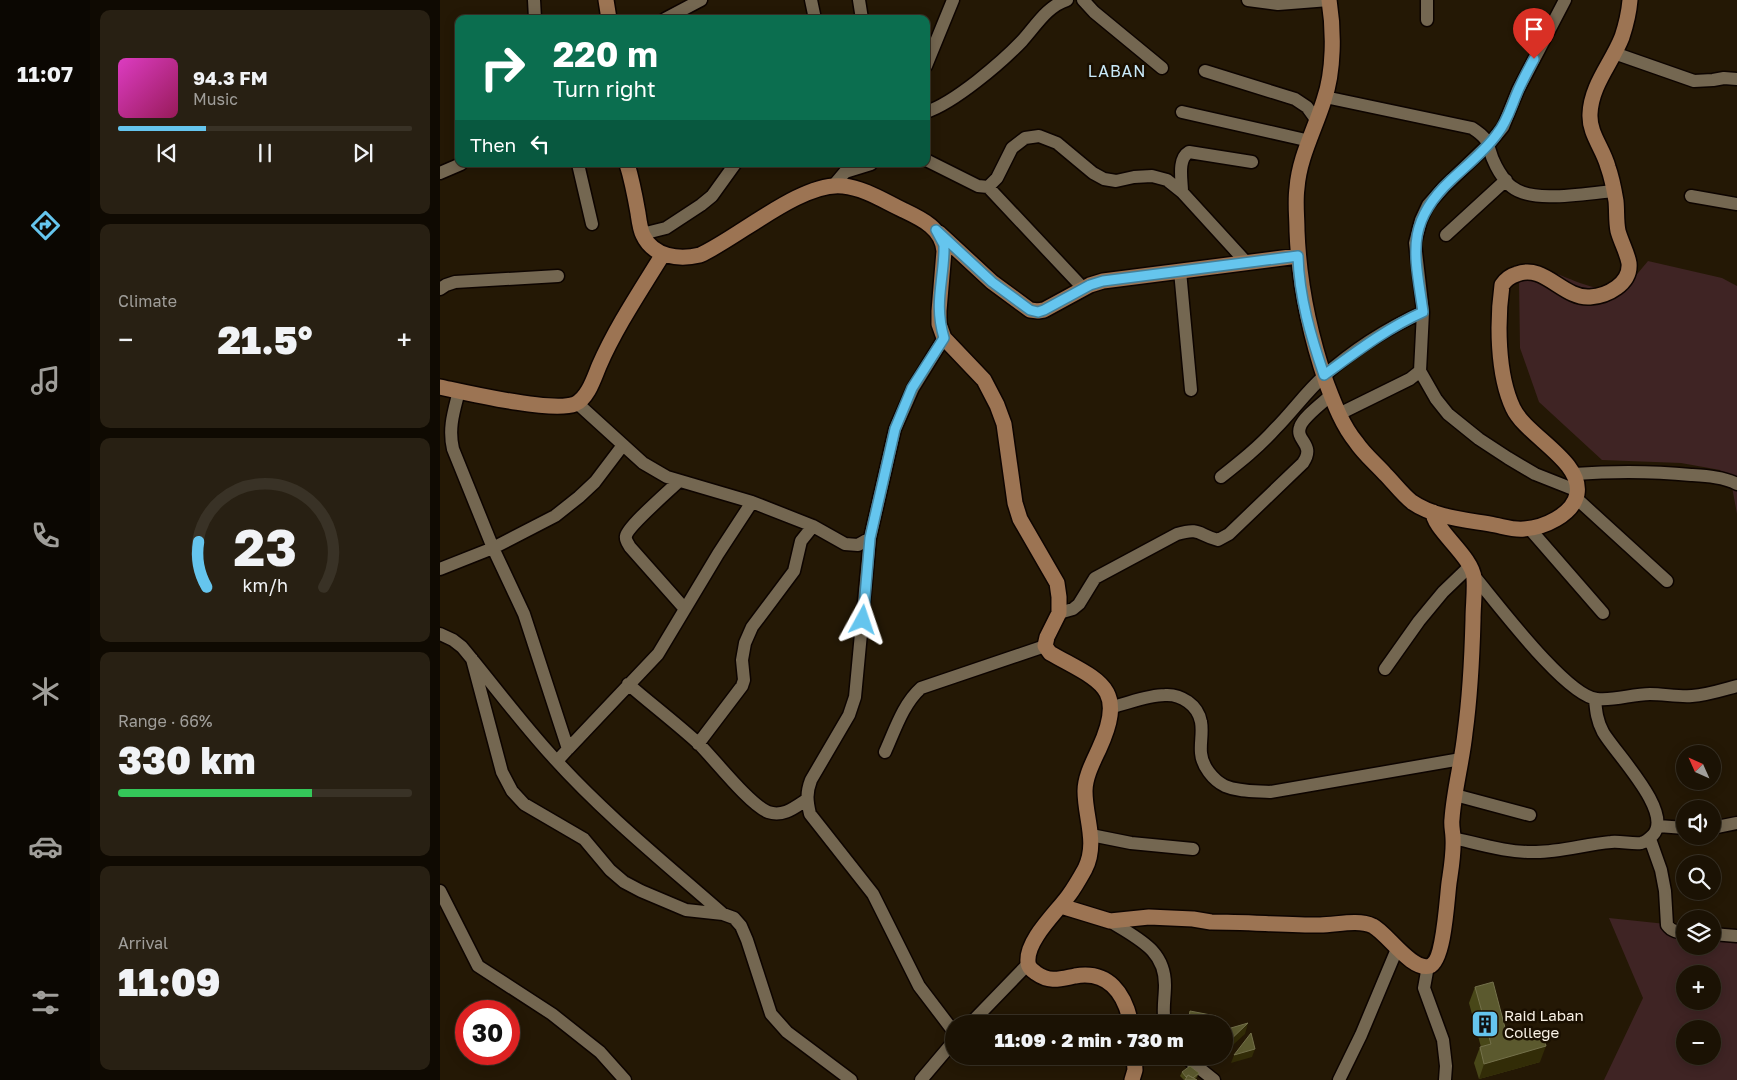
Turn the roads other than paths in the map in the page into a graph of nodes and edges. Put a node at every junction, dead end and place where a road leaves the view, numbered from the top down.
1 (534, 0) edge
2 (606, 0) edge
3 (701, 0) edge
4 (810, 0) edge
5 (859, 0) edge
6 (953, 0) edge
7 (1066, 0) edge
8 (1083, 0) edge
9 (1248, 0) edge
10 (1329, 0) edge
11 (1427, 0) edge
12 (1565, 0) edge
13 (1630, 0) edge
14 (535, 15) edge
15 (608, 15) edge
16 (673, 15) edge
17 (814, 15) edge
18 (861, 15) edge
19 (1427, 20) dead end
20 (1614, 53) junction
21 (930, 56) edge
22 (1162, 68) dead end
23 (1205, 70) dead end
24 (1737, 79) edge
25 (1325, 97) junction
26 (930, 110) edge
27 (1182, 112) dead end
28 (1317, 121) junction
29 (1310, 141) junction
30 (1489, 144) junction
31 (930, 162) edge
32 (1252, 162) dead end
33 (455, 167) edge
34 (579, 167) edge
35 (628, 167) edge
36 (733, 167) edge
37 (861, 167) edge
38 (440, 173) edge
39 (1506, 180) junction
40 (834, 185) junction
41 (988, 187) junction
42 (1614, 191) junction
43 (1182, 192) junction
44 (1690, 196) dead end
45 (1737, 204) edge
46 (592, 224) dead end
47 (936, 230) junction
48 (642, 234) junction
49 (1446, 235) dead end
50 (663, 254) junction
51 (1298, 256) junction
52 (1246, 262) junction
53 (1180, 271) junction
54 (558, 276) dead end
55 (442, 286) edge
56 (1083, 288) junction
57 (1423, 312) junction
58 (944, 338) junction
59 (1420, 371) junction
60 (1324, 375) junction
61 (440, 387) edge
62 (1191, 390) dead end
63 (459, 391) junction
64 (1331, 395) junction
65 (577, 403) junction
66 (1339, 414) junction
67 (623, 445) junction
68 (1574, 474) junction
69 (1221, 477) dead end
70 (679, 482) junction
71 (1737, 484) edge
72 (1577, 494) junction
73 (752, 502) junction
74 (1433, 512) junction
75 (813, 526) junction
76 (1529, 528) junction
77 (870, 538) junction
78 (493, 548) junction
79 (440, 569) edge
80 (1471, 572) junction
81 (1667, 581) dead end
82 (685, 608) junction
83 (1059, 613) junction
84 (1603, 613) dead end
85 (440, 634) edge
86 (1045, 646) junction
87 (472, 659) junction
88 (1385, 668) dead end
89 (628, 684) junction
90 (1737, 686) edge
91 (1595, 699) junction
92 (1112, 706) junction
93 (698, 744) junction
94 (568, 749) junction
95 (885, 752) dead end
96 (1461, 759) junction
97 (556, 761) junction
98 (1456, 795) junction
99 (806, 800) junction
100 (1530, 815) dead end
101 (1737, 823) edge
102 (1658, 826) junction
103 (1721, 826) edge
104 (1676, 827) edge
105 (1091, 835) junction
106 (1454, 838) junction
107 (1650, 839) junction
108 (1193, 849) dead end
109 (440, 891) edge
110 (1060, 906) junction
111 (723, 914) junction
112 (1110, 921) junction
113 (1676, 932) edge
114 (1721, 935) edge
115 (1737, 936) edge
116 (1397, 949) junction
117 (1028, 964) junction
118 (1428, 966) junction
119 (979, 1015) edge
120 (1129, 1015) edge
121 (1164, 1015) edge
122 (945, 1020) edge
123 (945, 1052) edge
124 (1134, 1065) edge
125 (1195, 1065) edge
126 (625, 1080) edge
127 (851, 1080) edge
128 (921, 1080) edge
129 (1132, 1080) edge
130 (1214, 1080) edge
131 (1339, 1080) edge
132 (1445, 1080) edge

1 - 14 street
2 - 15 street
3 - 16 street
4 - 17 street
5 - 18 street
6 - 21 street
7 - 26 street
8 - 22 street
9 - 10 street
10 - 25 street
11 - 19 street
12 - 30 street
13 - 20 street
20 - 24 street
20 - 42 street
23 - 28 street
25 - 28 street
25 - 30 street
27 - 29 street
28 - 29 street
29 - 51 street
30 - 39 street
30 - 57 street
31 - 41 street
32 - 43 street
33 - 38 street
34 - 46 street
35 - 48 street
36 - 48 street
37 - 40 street
39 - 42 street
39 - 49 street
40 - 47 street
40 - 50 street
41 - 43 street
41 - 56 street
42 - 68 street
43 - 52 street
44 - 45 street
47 - 56 street
47 - 58 street
48 - 50 street
50 - 65 street
51 - 52 street
51 - 60 street
52 - 53 street
53 - 56 street
53 - 62 street
54 - 55 street
57 - 59 street
57 - 60 street
58 - 77 street
58 - 83 street
59 - 66 street
59 - 72 street
60 - 64 street
60 - 69 street
61 - 63 street
63 - 65 street
63 - 78 street
64 - 66 street
64 - 83 street
65 - 67 street
66 - 74 street
67 - 70 street
67 - 78 street
68 - 71 street
68 - 72 street
70 - 73 street
70 - 82 street
72 - 76 street
72 - 81 street
73 - 75 street
73 - 82 street
74 - 76 street
74 - 80 street
75 - 77 street
75 - 93 street
76 - 84 street
77 - 99 street
78 - 79 street
78 - 94 street
80 - 88 street
80 - 91 street
80 - 96 street
82 - 89 street
83 - 86 street
85 - 87 street
86 - 92 street
86 - 95 street
87 - 97 street
87 - 111 street
89 - 93 street
89 - 94 street
90 - 91 street
91 - 102 street
92 - 96 street
92 - 105 street
93 - 99 street
94 - 97 street
96 - 98 street
97 - 111 street
98 - 100 street
98 - 106 street
99 - 122 street
101 - 103 street
102 - 104 street
102 - 107 street
105 - 108 street
105 - 110 street
106 - 107 street
106 - 118 street
107 - 113 street
109 - 126 street
110 - 112 street
110 - 117 street
111 - 127 street
112 - 116 street
112 - 121 street
114 - 115 street
116 - 118 street
116 - 131 street
117 - 119 street
117 - 120 street
118 - 132 street
123 - 128 street
124 - 129 street
125 - 130 street

